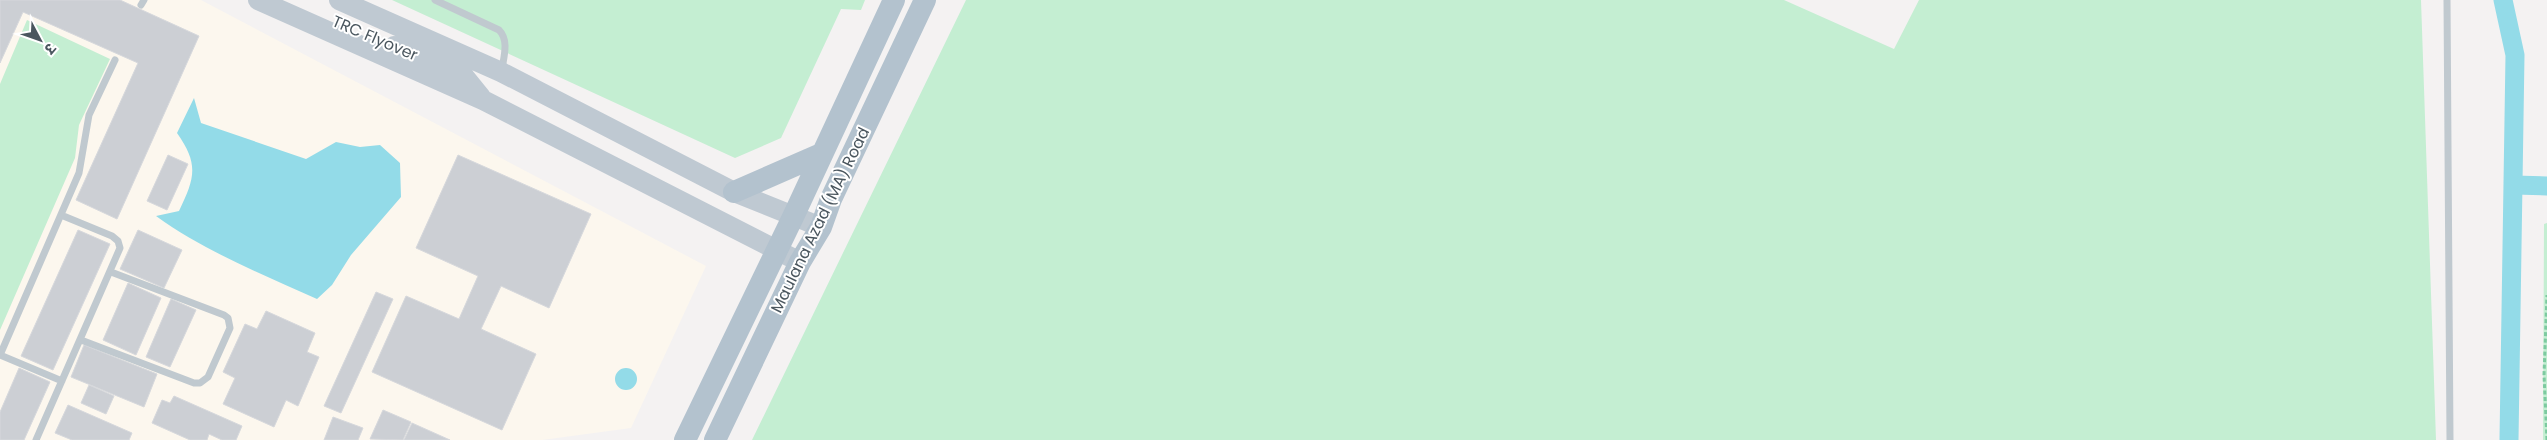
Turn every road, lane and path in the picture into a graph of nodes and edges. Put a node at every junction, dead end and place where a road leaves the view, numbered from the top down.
1 (258, 0) edge
2 (285, 0) edge
3 (339, 0) edge
4 (435, 0) edge
5 (894, 0) edge
6 (925, 0) edge
7 (2446, 0) edge
8 (115, 60) dead end
9 (499, 71) junction
10 (464, 76) junction
11 (484, 100) junction
12 (821, 154) junction
13 (734, 192) junction
14 (61, 215) junction
15 (793, 217) junction
16 (821, 227) junction
17 (776, 251) junction
18 (800, 262) junction
19 (111, 272) junction
20 (2547, 295) edge
21 (81, 340) junction
22 (0, 355) edge
23 (62, 381) junction
24 (36, 440) edge
25 (685, 440) edge
26 (715, 440) edge
27 (2450, 440) edge
28 (2547, 440) edge

1 - 11 main road
2 - 10 main road, TRC Flyover
3 - 9 main road
4 - 9 lane
5 - 12 main road, Maulana Azad (MA) Road
6 - 16 main road, Maulana Azad (MA) Road
7 - 27 lane
8 - 14 lane
9 - 10 main road
9 - 13 main road
10 - 11 main road, TRC Flyover
11 - 17 main road
12 - 13 main road
12 - 15 main road, Maulana Azad (MA) Road
13 - 15 main road
14 - 19 lane
14 - 22 lane
15 - 16 main road
15 - 17 main road, Maulana Azad (MA) Road
16 - 18 main road, Maulana Azad (MA) Road
17 - 18 main road
17 - 25 main road, Maulana Azad (MA) Road
18 - 26 main road, Maulana Azad (MA) Road
19 - 21 lane
19 - 21 lane
20 - 28 path
21 - 23 lane
22 - 23 lane
23 - 24 lane

